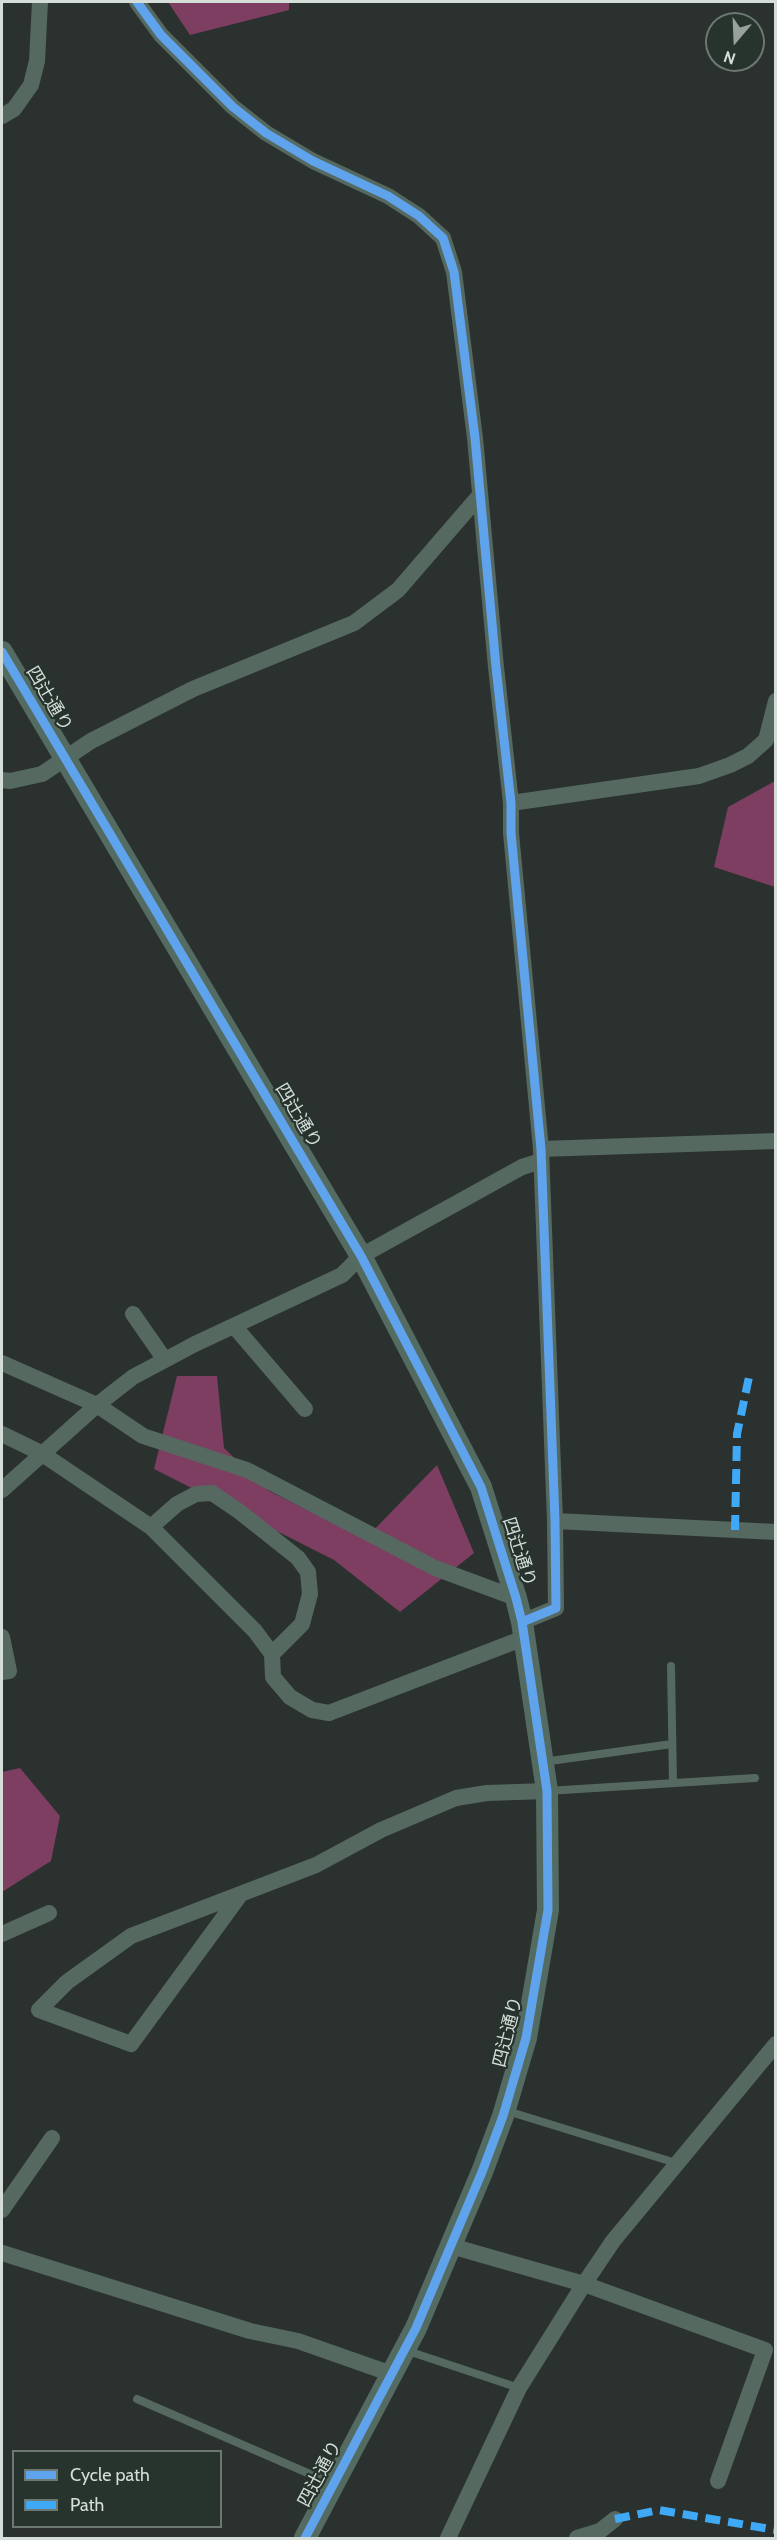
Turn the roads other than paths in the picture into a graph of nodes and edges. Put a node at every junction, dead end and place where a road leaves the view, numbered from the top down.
1 (40, 2) edge
2 (137, 2) edge
3 (2, 116) edge
4 (480, 495) junction
5 (2, 652) edge
6 (776, 701) edge
7 (65, 757) junction
8 (2, 780) edge
9 (511, 803) junction
10 (776, 1141) edge
11 (541, 1155) junction
12 (362, 1256) junction
13 (133, 1314) dead end
14 (234, 1326) junction
15 (165, 1360) junction
16 (2, 1363) edge
17 (97, 1406) junction
18 (305, 1409) dead end
19 (2, 1434) edge
20 (41, 1454) junction
21 (2, 1490) edge
22 (555, 1521) junction
23 (151, 1527) junction
24 (776, 1532) edge
25 (516, 1598) junction
26 (523, 1630) junction
27 (2, 1637) edge
28 (272, 1654) junction
29 (671, 1666) dead end
30 (2, 1672) edge
31 (672, 1744) junction
32 (543, 1762) junction
33 (755, 1778) dead end
34 (673, 1783) junction
35 (547, 1791) junction
36 (240, 1895) junction
37 (49, 1912) dead end
38 (2, 1934) edge
39 (776, 2044) edge
40 (504, 2110) junction
41 (52, 2138) dead end
42 (676, 2163) junction
43 (2, 2210) edge
44 (451, 2246) junction
45 (2, 2253) edge
46 (584, 2284) junction
47 (405, 2350) junction
48 (392, 2374) junction
49 (519, 2388) junction
50 (137, 2399) dead end
51 (718, 2481) dead end
52 (334, 2484) junction
53 (615, 2519) dead end
54 (305, 2538) edge
55 (448, 2538) edge
56 (577, 2538) edge

1 - 3 street
2 - 4 street
4 - 7 street
4 - 9 street
5 - 7 street, 四辻通り
6 - 9 street
7 - 8 street
7 - 12 street, 四辻通り
9 - 11 street
10 - 11 street
11 - 12 street
11 - 22 street
12 - 14 street
12 - 25 street, 四辻通り
13 - 15 street
14 - 15 street
14 - 18 street
15 - 17 street
16 - 17 street
17 - 20 street
17 - 25 street
19 - 20 street
20 - 21 street
20 - 23 street
22 - 24 street
22 - 26 street
23 - 28 street
23 - 28 street
25 - 26 street, 四辻通り
26 - 28 street
26 - 32 street, 四辻通り
27 - 30 street
29 - 31 lane
31 - 32 lane
31 - 34 lane
32 - 35 street, 四辻通り
33 - 34 lane
34 - 35 lane
35 - 36 street
35 - 40 street, 四辻通り
36 - 36 street
37 - 38 street
39 - 42 street
40 - 42 lane
40 - 44 street, 四辻通り
41 - 43 street
42 - 46 street
44 - 46 street
44 - 47 street, 四辻通り
45 - 48 street
46 - 49 street
46 - 51 street
47 - 48 street, 四辻通り
47 - 49 lane
48 - 52 street, 四辻通り
49 - 55 street
50 - 52 lane
52 - 54 street, 四辻通り
53 - 56 street

